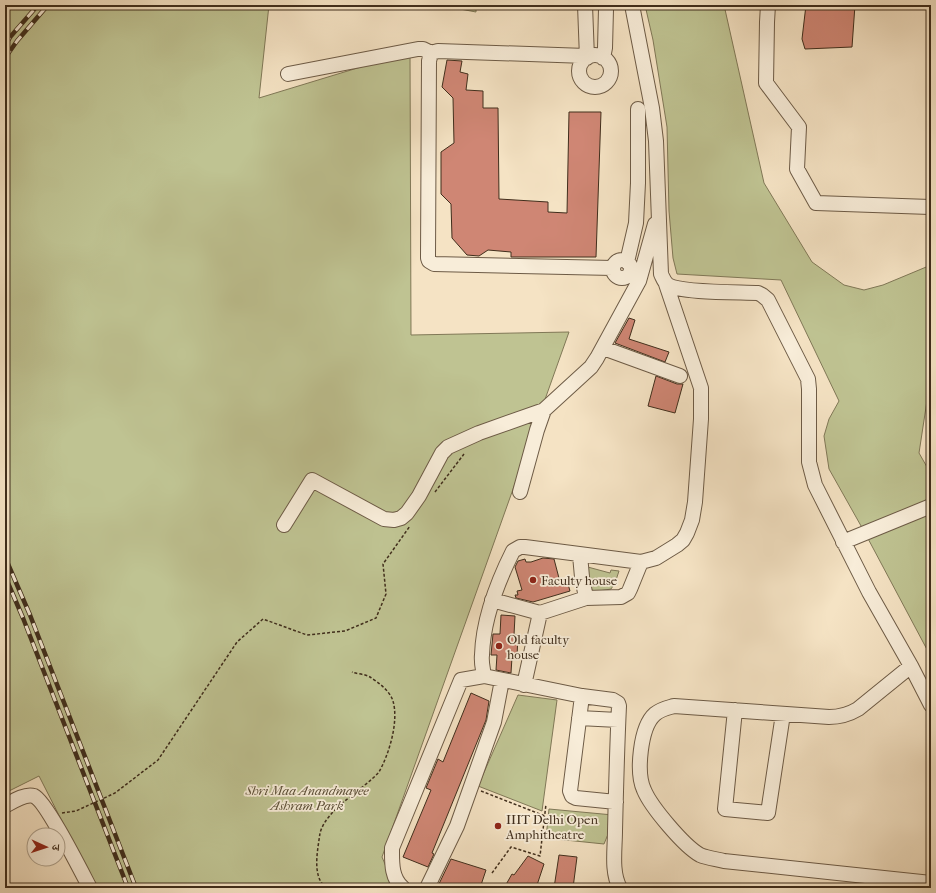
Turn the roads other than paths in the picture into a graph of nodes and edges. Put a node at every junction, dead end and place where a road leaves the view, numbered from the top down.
1 (585, 5) edge
2 (632, 5) edge
3 (768, 5) edge
4 (606, 9) dead end
5 (431, 53) junction
6 (586, 57) junction
7 (603, 58) junction
8 (288, 74) dead end
9 (638, 109) dead end
10 (638, 132) junction
11 (655, 132) junction
12 (930, 207) dead end
13 (658, 212) junction
14 (631, 270) junction
15 (666, 284) junction
16 (603, 348) junction
17 (680, 376) dead end
18 (544, 410) junction
19 (520, 492) dead end
20 (931, 506) edge
21 (284, 525) dead end
22 (843, 542) junction
23 (580, 555) junction
24 (641, 562) junction
25 (586, 598) junction
26 (492, 600) junction
27 (540, 613) junction
28 (911, 666) junction
29 (484, 676) junction
30 (502, 680) junction
31 (524, 685) junction
32 (582, 696) junction
33 (931, 706) edge
34 (735, 710) junction
35 (783, 714) junction
36 (579, 718) junction
37 (618, 720) junction
38 (616, 802) junction
39 (5, 806) edge
40 (931, 883) edge
41 (617, 886) edge
42 (90, 888) edge
43 (403, 888) edge
44 (426, 888) edge

1 - 6 street
2 - 11 street
3 - 12 street
4 - 7 street
5 - 6 street
5 - 8 street
5 - 14 street
6 - 7 street
6 - 7 street
9 - 10 street
10 - 11 street
10 - 14 street
11 - 13 street
13 - 14 street
13 - 15 street
14 - 16 street
15 - 22 street
15 - 24 street
16 - 17 street
16 - 18 street
18 - 19 street
18 - 21 street
20 - 22 street
22 - 28 street
23 - 24 street
23 - 25 street
23 - 26 street
24 - 25 street
25 - 27 street
26 - 27 street
26 - 29 street
27 - 31 street
28 - 33 street
28 - 35 street
29 - 30 street
29 - 43 street
30 - 31 street
30 - 44 street
31 - 32 street
32 - 36 street
32 - 37 street
34 - 35 street
34 - 35 street
34 - 40 street
36 - 37 street
36 - 38 street
37 - 38 street
38 - 41 street
39 - 42 street

